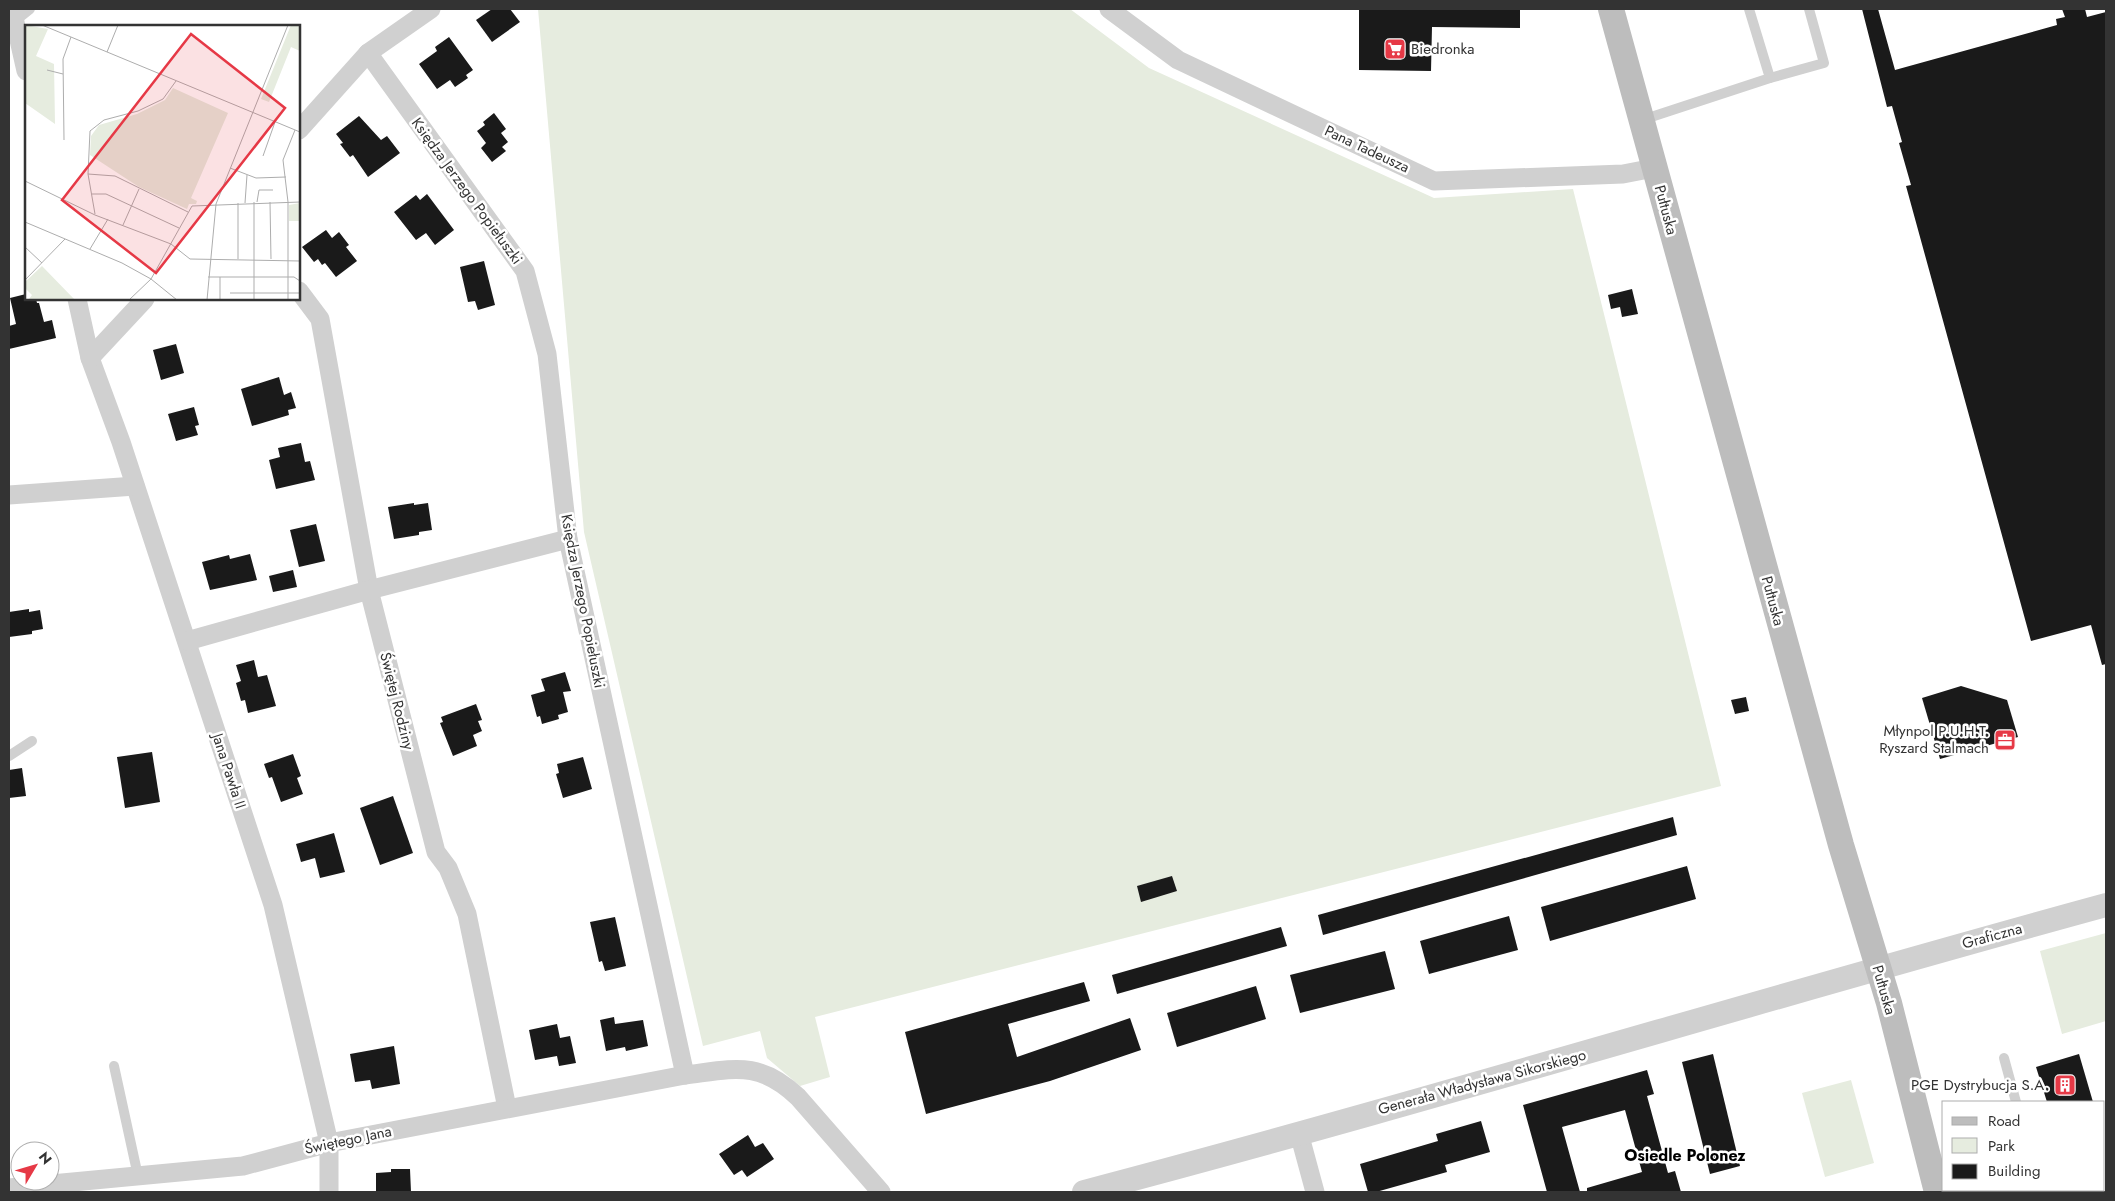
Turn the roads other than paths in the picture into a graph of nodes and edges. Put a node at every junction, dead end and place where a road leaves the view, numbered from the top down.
1 (30, 9) edge
2 (430, 9) edge
3 (1108, 9) edge
4 (1611, 9) edge
5 (1749, 9) edge
6 (1809, 9) edge
7 (14, 15) edge
8 (368, 53) junction
9 (25, 66) edge
10 (1770, 78) junction
11 (1641, 120) junction
12 (300, 129) edge
13 (1654, 168) junction
14 (300, 292) edge
15 (77, 300) edge
16 (144, 300) edge
17 (90, 358) junction
18 (135, 486) junction
19 (9, 494) edge
20 (568, 538) junction
21 (370, 590) junction
22 (187, 641) junction
23 (32, 741) dead end
24 (9, 756) edge
25 (2106, 905) edge
26 (1878, 968) junction
27 (2004, 1058) dead end
28 (114, 1066) dead end
29 (685, 1075) junction
30 (2016, 1101) edge
31 (507, 1108) junction
32 (1299, 1133) junction
33 (329, 1143) junction
34 (138, 1176) junction
35 (9, 1188) edge
36 (329, 1192) edge
37 (881, 1192) edge
38 (1084, 1192) edge
39 (1315, 1192) edge
40 (1937, 1192) edge

1 - 7 lane
2 - 8 street
3 - 13 street, Pana Tadeusza
4 - 11 main road, Pułtuska
5 - 10 lane
6 - 10 lane
7 - 9 street
8 - 12 street
8 - 20 street, Księdza Jerzego Popiełuszki
10 - 11 lane
11 - 13 main road, Pułtuska
13 - 26 main road, Pułtuska
14 - 21 street, Świętej Rodziny
15 - 17 street, Jana Pawła II
16 - 17 street
17 - 18 street, Jana Pawła II
18 - 19 street
18 - 22 street, Jana Pawła II
20 - 21 street
20 - 29 street, Księdza Jerzego Popiełuszki
21 - 22 street
21 - 31 street, Świętej Rodziny
22 - 33 street, Jana Pawła II
23 - 24 lane
25 - 26 street, Graficzna
26 - 32 street, Generała Władysława Sikorskiego
26 - 40 main road, Pułtuska
27 - 30 lane
28 - 34 lane
29 - 31 street, Świętego Jana
29 - 37 street, Świętego Jana
31 - 33 street, Świętego Jana
32 - 38 street, Generała Władysława Sikorskiego
32 - 39 street
33 - 34 street, Świętego Jana
33 - 36 street, Jana Pawła II
34 - 35 street, Świętego Jana

